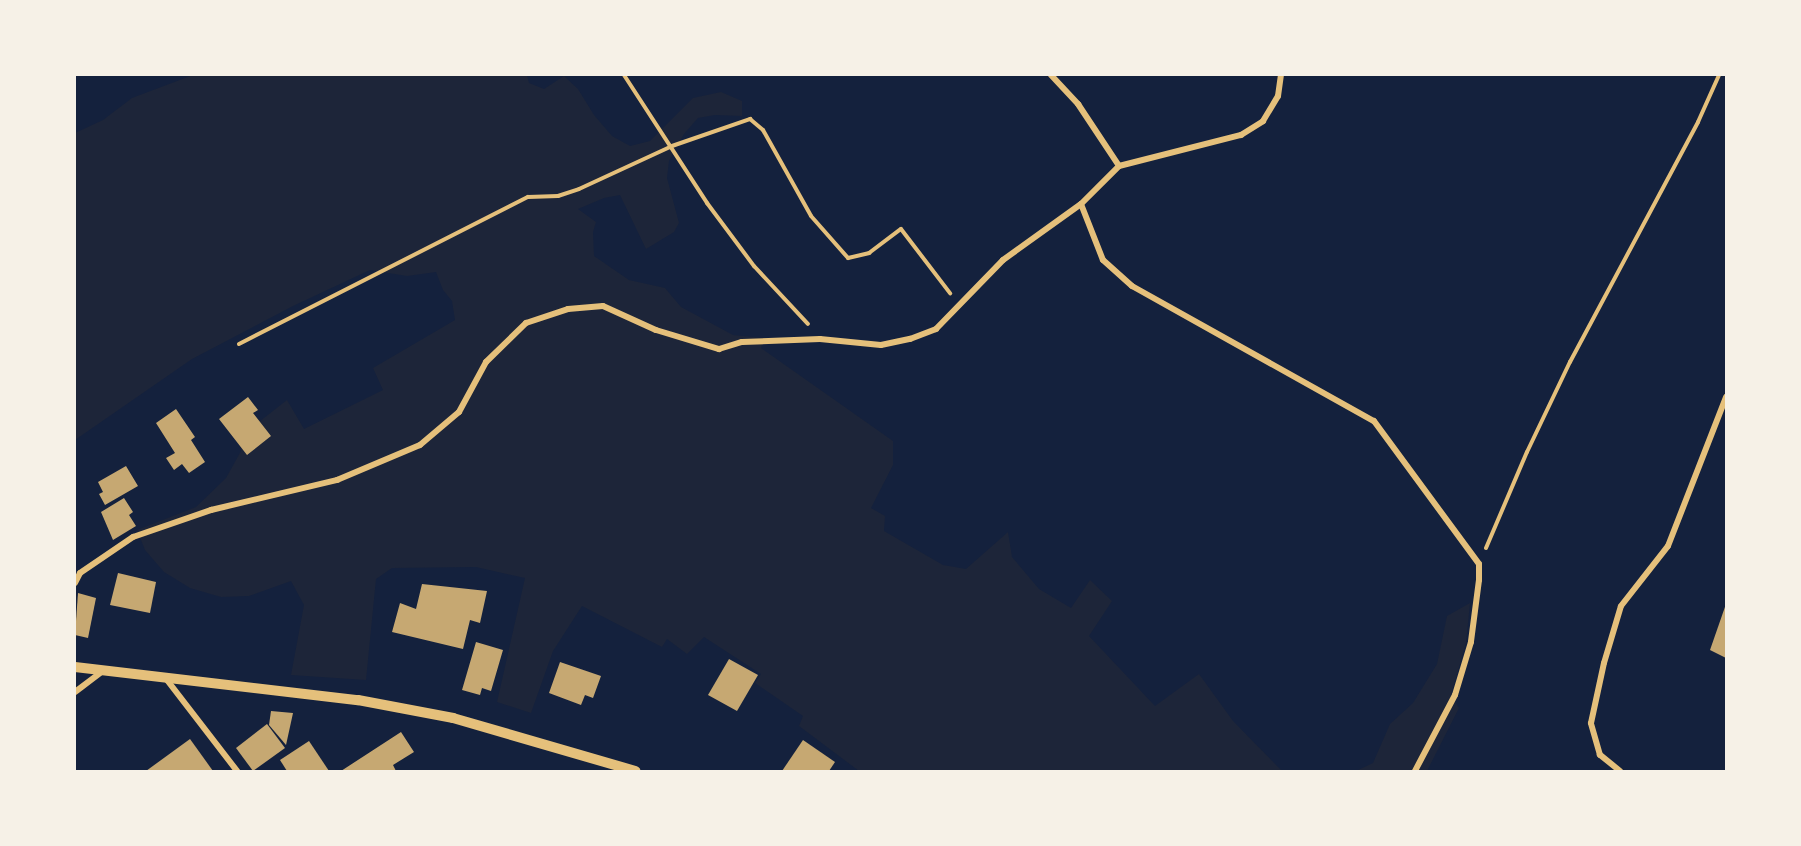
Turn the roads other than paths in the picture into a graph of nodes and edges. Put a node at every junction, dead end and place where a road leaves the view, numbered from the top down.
1 (1051, 75) edge
2 (1281, 75) edge
3 (1119, 166) junction
4 (1081, 204) junction
5 (1726, 397) edge
6 (75, 583) edge
7 (75, 667) edge
8 (104, 671) junction
9 (167, 680) junction
10 (75, 692) edge
11 (237, 771) edge
12 (636, 771) edge
13 (1416, 771) edge
14 (1620, 771) edge

1 - 3 street
2 - 3 street
3 - 4 street
4 - 6 street
4 - 13 street
5 - 14 street
7 - 8 street
8 - 9 street
8 - 10 street
9 - 11 street
9 - 12 street

